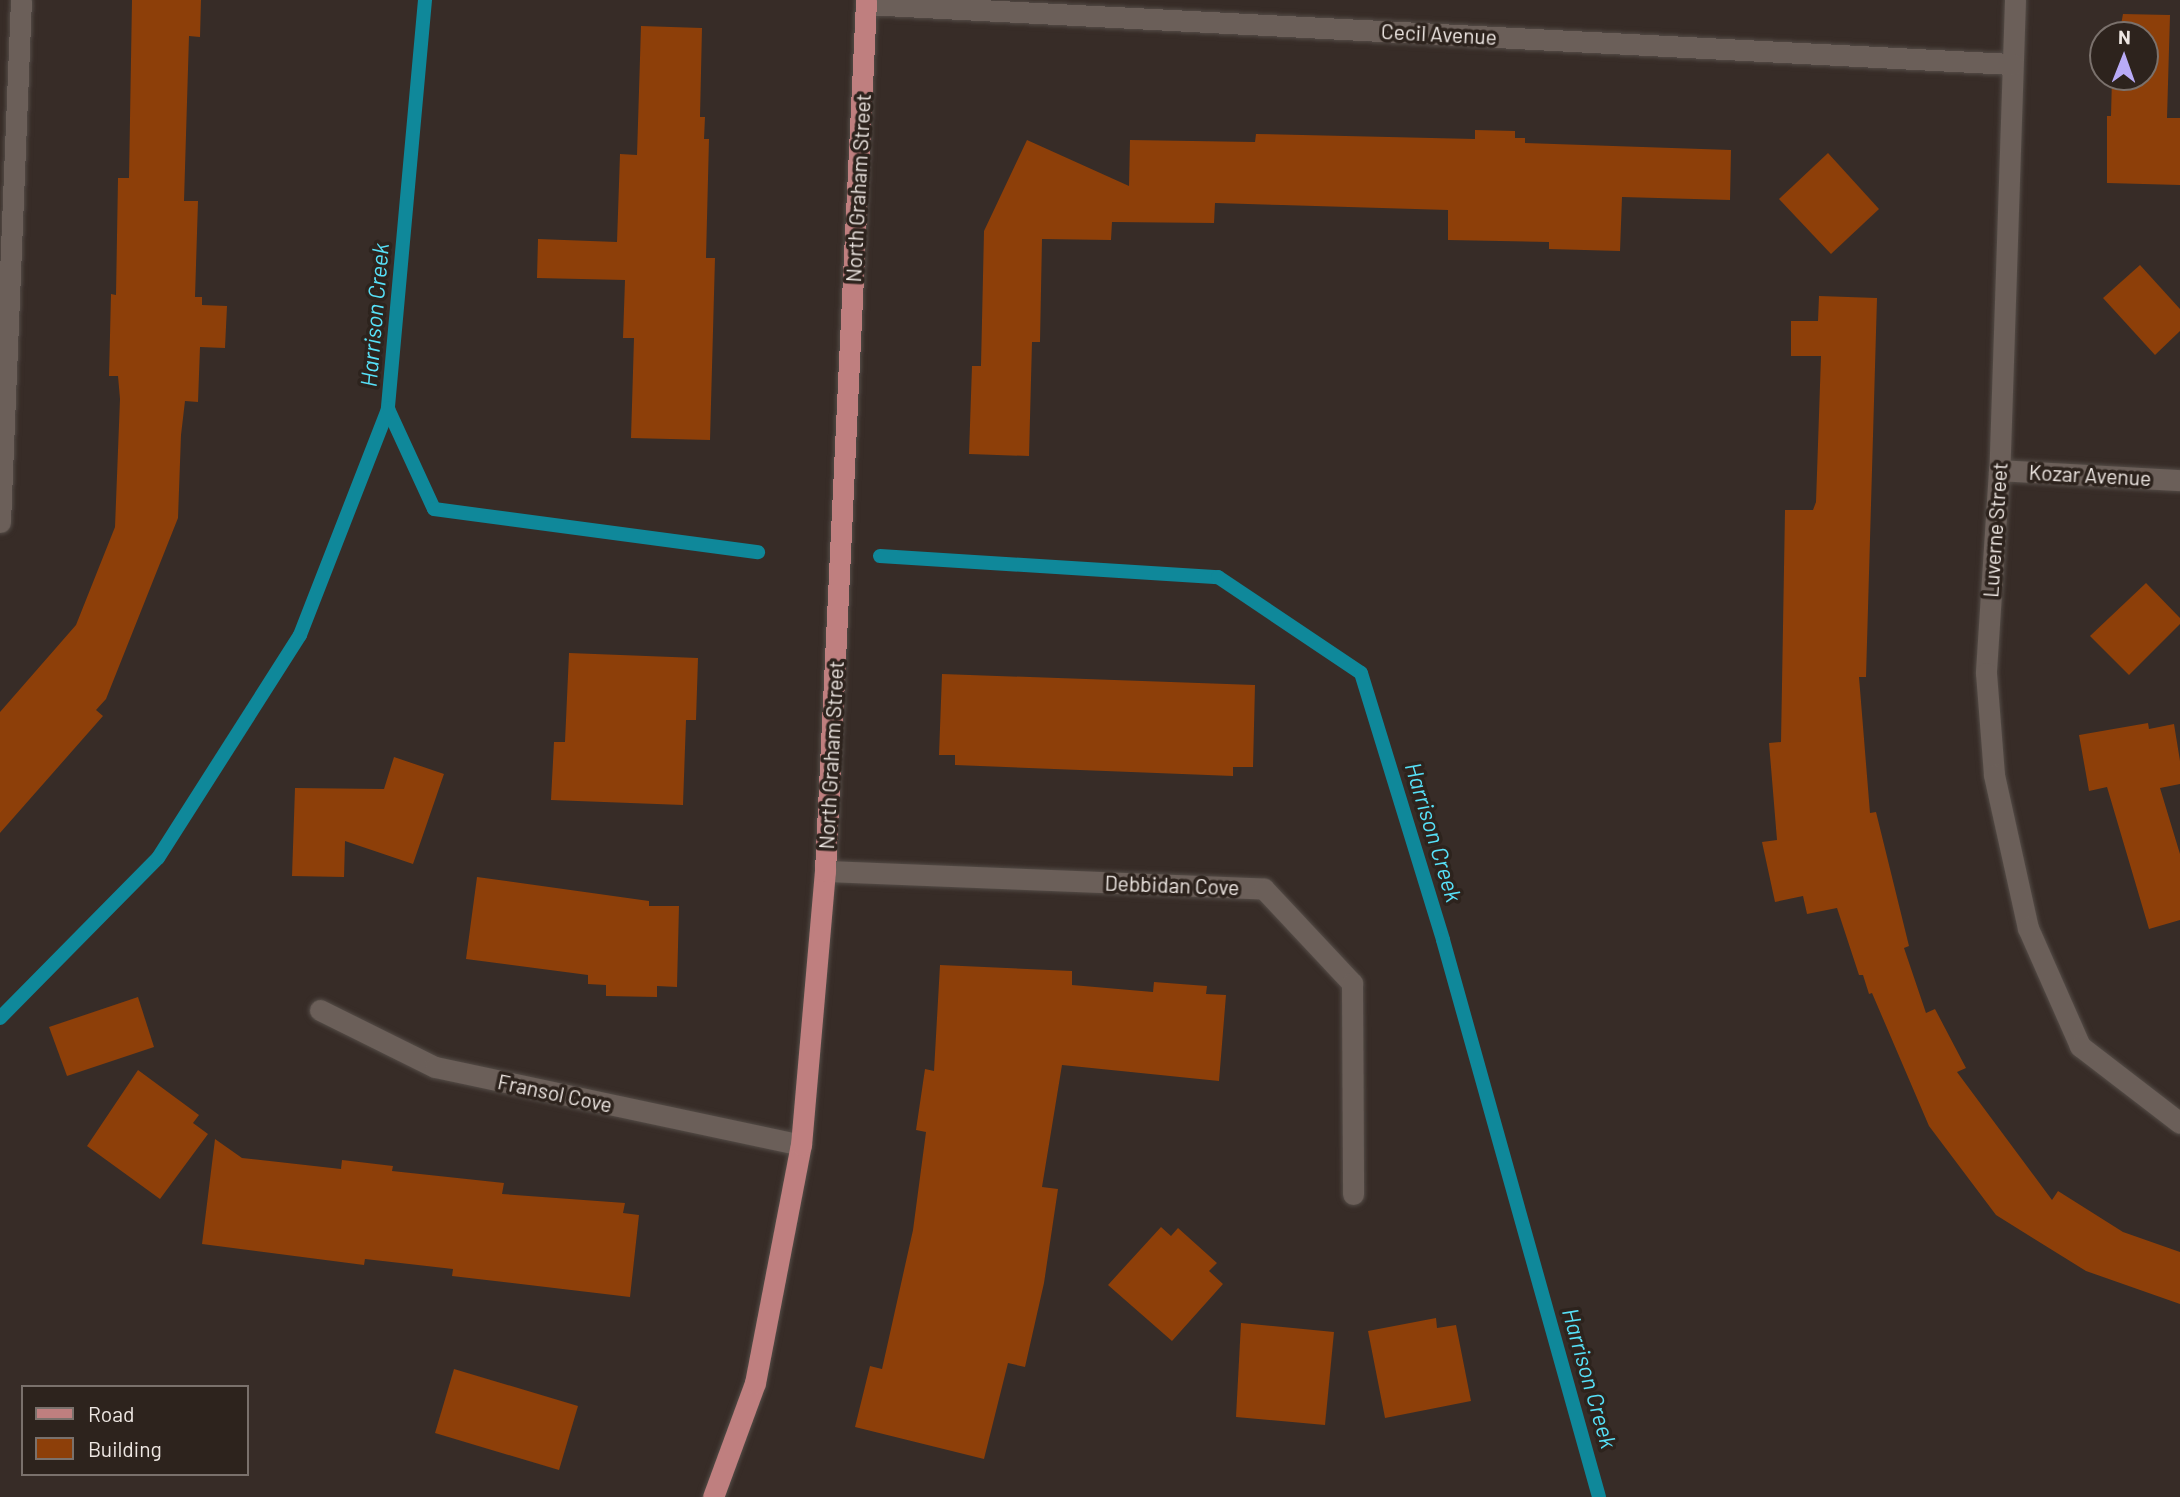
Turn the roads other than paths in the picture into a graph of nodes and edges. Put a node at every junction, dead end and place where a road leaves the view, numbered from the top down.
1 (21, 0) edge
2 (2015, 0) edge
3 (866, 2) edge
4 (2012, 64) junction
5 (1999, 470) junction
6 (2180, 480) edge
7 (0, 522) edge
8 (825, 871) junction
9 (320, 1010) dead end
10 (2180, 1123) edge
11 (801, 1144) junction
12 (1353, 1194) dead end
13 (713, 1497) edge

1 - 7 street
2 - 4 street, Luverne Street
3 - 4 street, Cecil Avenue
3 - 8 main road, North Graham Street
4 - 5 street, Luverne Street
5 - 6 street, Kozar Avenue
5 - 10 street, Luverne Street
8 - 11 main road, North Graham Street
8 - 12 street, Debbidan Cove
9 - 11 street, Fransol Cove
11 - 13 main road, North Graham Street

